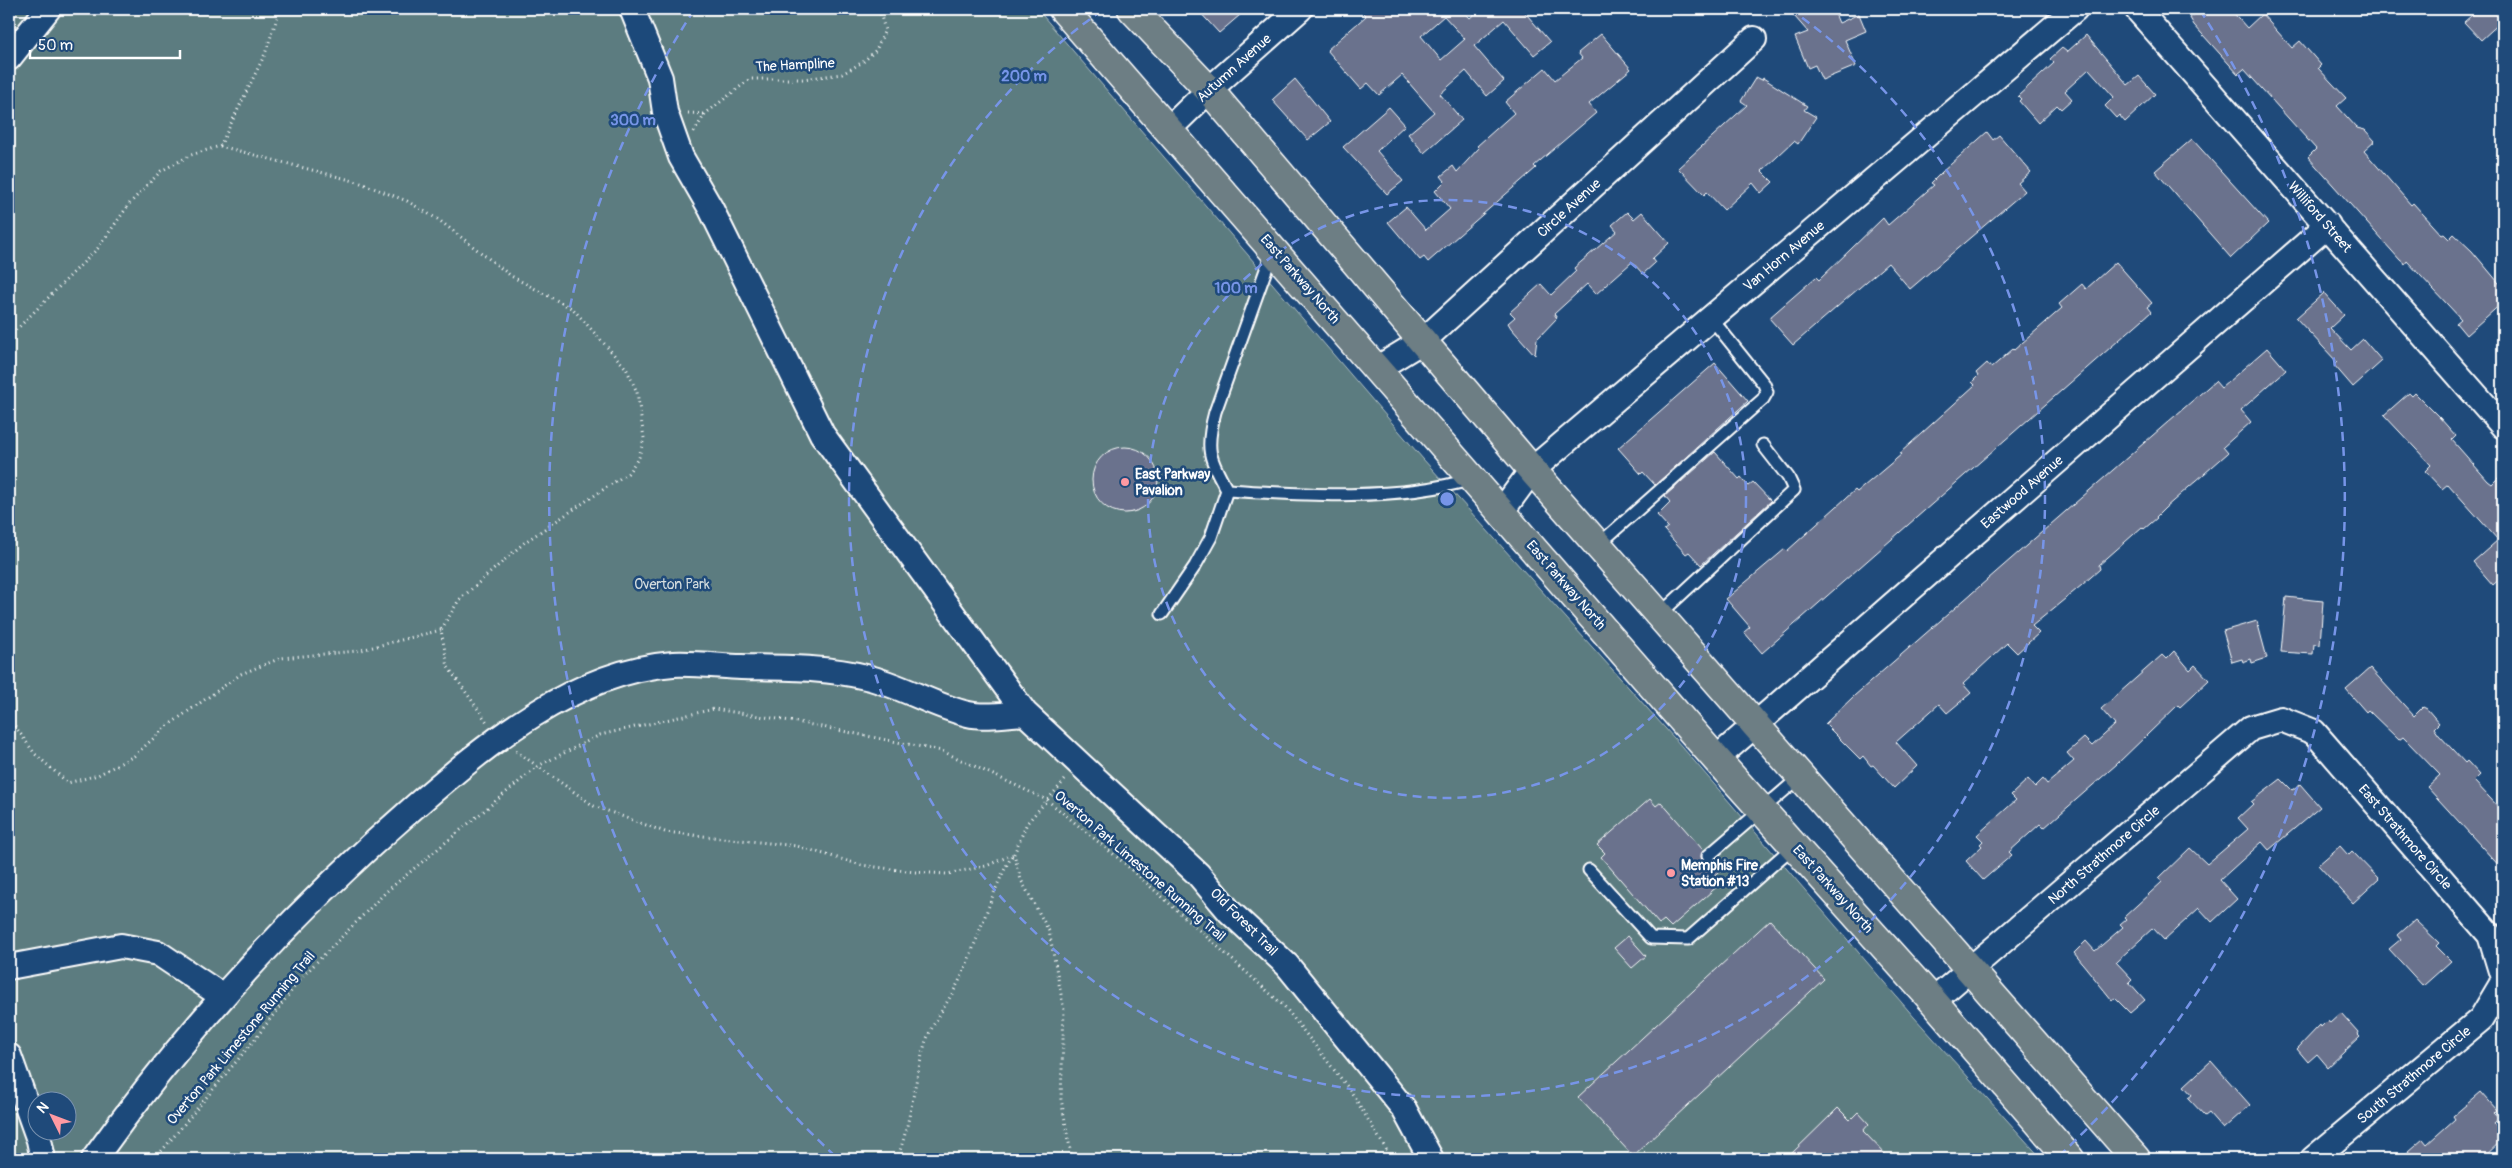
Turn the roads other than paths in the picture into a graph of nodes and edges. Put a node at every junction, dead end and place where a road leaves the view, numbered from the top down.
1 (48, 9) edge
2 (632, 9) edge
3 (1063, 9) edge
4 (1132, 9) edge
5 (1300, 9) edge
6 (2075, 9) edge
7 (2137, 9) edge
8 (1754, 39) dead end
9 (9, 58) edge
10 (1209, 90) junction
11 (1169, 129) junction
12 (2328, 225) junction
13 (1273, 249) junction
14 (1711, 318) junction
15 (1424, 340) junction
16 (1378, 368) junction
17 (2503, 426) edge
18 (1763, 445) dead end
19 (1532, 470) junction
20 (1474, 478) junction
21 (1227, 490) junction
22 (1502, 511) junction
23 (1598, 545) junction
24 (1162, 614) dead end
25 (1659, 615) junction
26 (1025, 713) junction
27 (2281, 719) joint
28 (1756, 725) junction
29 (1716, 759) junction
30 (1801, 776) junction
31 (1762, 810) junction
32 (1794, 846) junction
33 (1708, 856) dead end
34 (1589, 870) dead end
35 (9, 967) edge
36 (1971, 969) junction
37 (2503, 978) edge
38 (2503, 982) edge
39 (222, 996) junction
40 (1933, 1001) junction
41 (9, 1056) edge
42 (43, 1159) edge
43 (94, 1159) edge
44 (1431, 1159) edge
45 (2070, 1159) edge
46 (2136, 1159) edge
47 (2313, 1159) edge

1 - 9 street
2 - 26 street, Old Forest Trail
3 - 11 main road, East Parkway North
4 - 10 main road
5 - 10 street, Autumn Avenue
6 - 14 street, Van Horn Avenue
7 - 12 street, Williford Street
8 - 15 street, Circle Avenue
10 - 11 street, Autumn Avenue
10 - 15 main road
11 - 13 main road, East Parkway North
12 - 17 street, Williford Street
12 - 28 street, Eastwood Avenue
13 - 16 main road, East Parkway North
13 - 21 lane
14 - 19 street, Van Horn Avenue
14 - 23 lane
15 - 16 street, Circle Avenue
15 - 19 main road
16 - 20 main road, East Parkway North
18 - 25 lane
19 - 22 street, Van Horn Avenue
19 - 23 main road
20 - 21 lane
20 - 22 main road, East Parkway North
21 - 24 lane
22 - 29 main road, East Parkway North
23 - 25 main road
25 - 28 main road
26 - 39 street
26 - 44 street, Old Forest Trail
27 - 36 street, North Strathmore Circle
27 - 37 street, East Strathmore Circle
28 - 29 street, Eastwood Avenue
28 - 30 main road
29 - 31 main road, East Parkway North
30 - 31 lane
30 - 36 main road
31 - 32 main road, East Parkway North
31 - 33 lane
32 - 34 lane
32 - 40 main road, East Parkway North
35 - 39 street
36 - 40 street, North Strathmore Circle
36 - 46 main road
38 - 47 street, South Strathmore Circle
39 - 43 street
40 - 45 main road, East Parkway North
41 - 42 street

